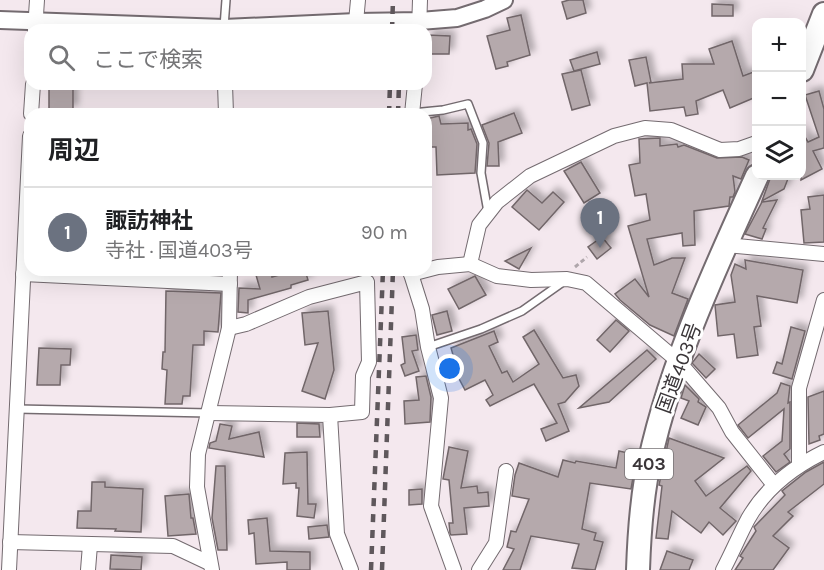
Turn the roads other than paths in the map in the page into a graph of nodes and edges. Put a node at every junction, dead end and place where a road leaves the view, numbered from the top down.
1 (37, 0) edge
2 (226, 0) edge
3 (358, 0) edge
4 (420, 0) edge
5 (504, 0) edge
6 (824, 14) edge
7 (0, 20) edge
8 (356, 22) junction
9 (24, 24) edge
10 (36, 24) edge
11 (224, 24) edge
12 (318, 24) edge
13 (388, 24) edge
14 (419, 24) edge
15 (428, 24) edge
16 (806, 58) edge
17 (33, 90) edge
18 (225, 90) edge
19 (414, 90) edge
20 (31, 108) edge
21 (226, 108) edge
22 (413, 108) edge
23 (432, 111) edge
24 (752, 144) edge
25 (755, 180) edge
26 (488, 213) junction
27 (726, 245) junction
28 (24, 254) edge
29 (824, 254) edge
30 (470, 264) junction
31 (432, 268) edge
32 (23, 274) joint
33 (64, 276) edge
34 (230, 276) edge
35 (412, 276) edge
36 (567, 279) junction
37 (230, 284) junction
38 (824, 300) edge
39 (229, 328) junction
40 (428, 347) junction
41 (679, 362) junction
42 (17, 409) junction
43 (209, 413) junction
44 (330, 415) junction
45 (824, 452) edge
46 (799, 464) junction
47 (506, 471) dead end
48 (774, 485) junction
49 (5, 523) edge
50 (10, 542) junction
51 (90, 544) junction
52 (210, 567) edge
53 (9, 570) edge
54 (88, 570) edge
55 (351, 570) edge
56 (454, 570) edge
57 (479, 570) edge
58 (638, 570) edge
59 (723, 570) edge

1 - 10 street
2 - 11 lane
3 - 8 street
4 - 14 street
5 - 15 street
6 - 16 highway
7 - 9 street
8 - 12 street
8 - 13 street
17 - 20 street
18 - 21 street
19 - 22 street
23 - 26 lane
24 - 26 street
25 - 27 highway, 国道403号 / 403
26 - 30 street
27 - 29 street
27 - 41 highway, 国道403号 / 403
28 - 32 street
30 - 31 street
30 - 36 street
32 - 42 street
33 - 37 street
34 - 37 street
35 - 40 street
36 - 40 lane
36 - 41 street
37 - 39 street
38 - 46 street
39 - 43 street
39 - 44 street
40 - 56 street
41 - 48 street
41 - 58 highway, 国道403号 / 403
42 - 43 lane
42 - 49 street
43 - 44 street
43 - 52 street
44 - 55 street
45 - 46 street
46 - 48 street
47 - 57 street
48 - 59 street
49 - 50 street
50 - 51 street
50 - 53 street
51 - 52 street
51 - 54 street

